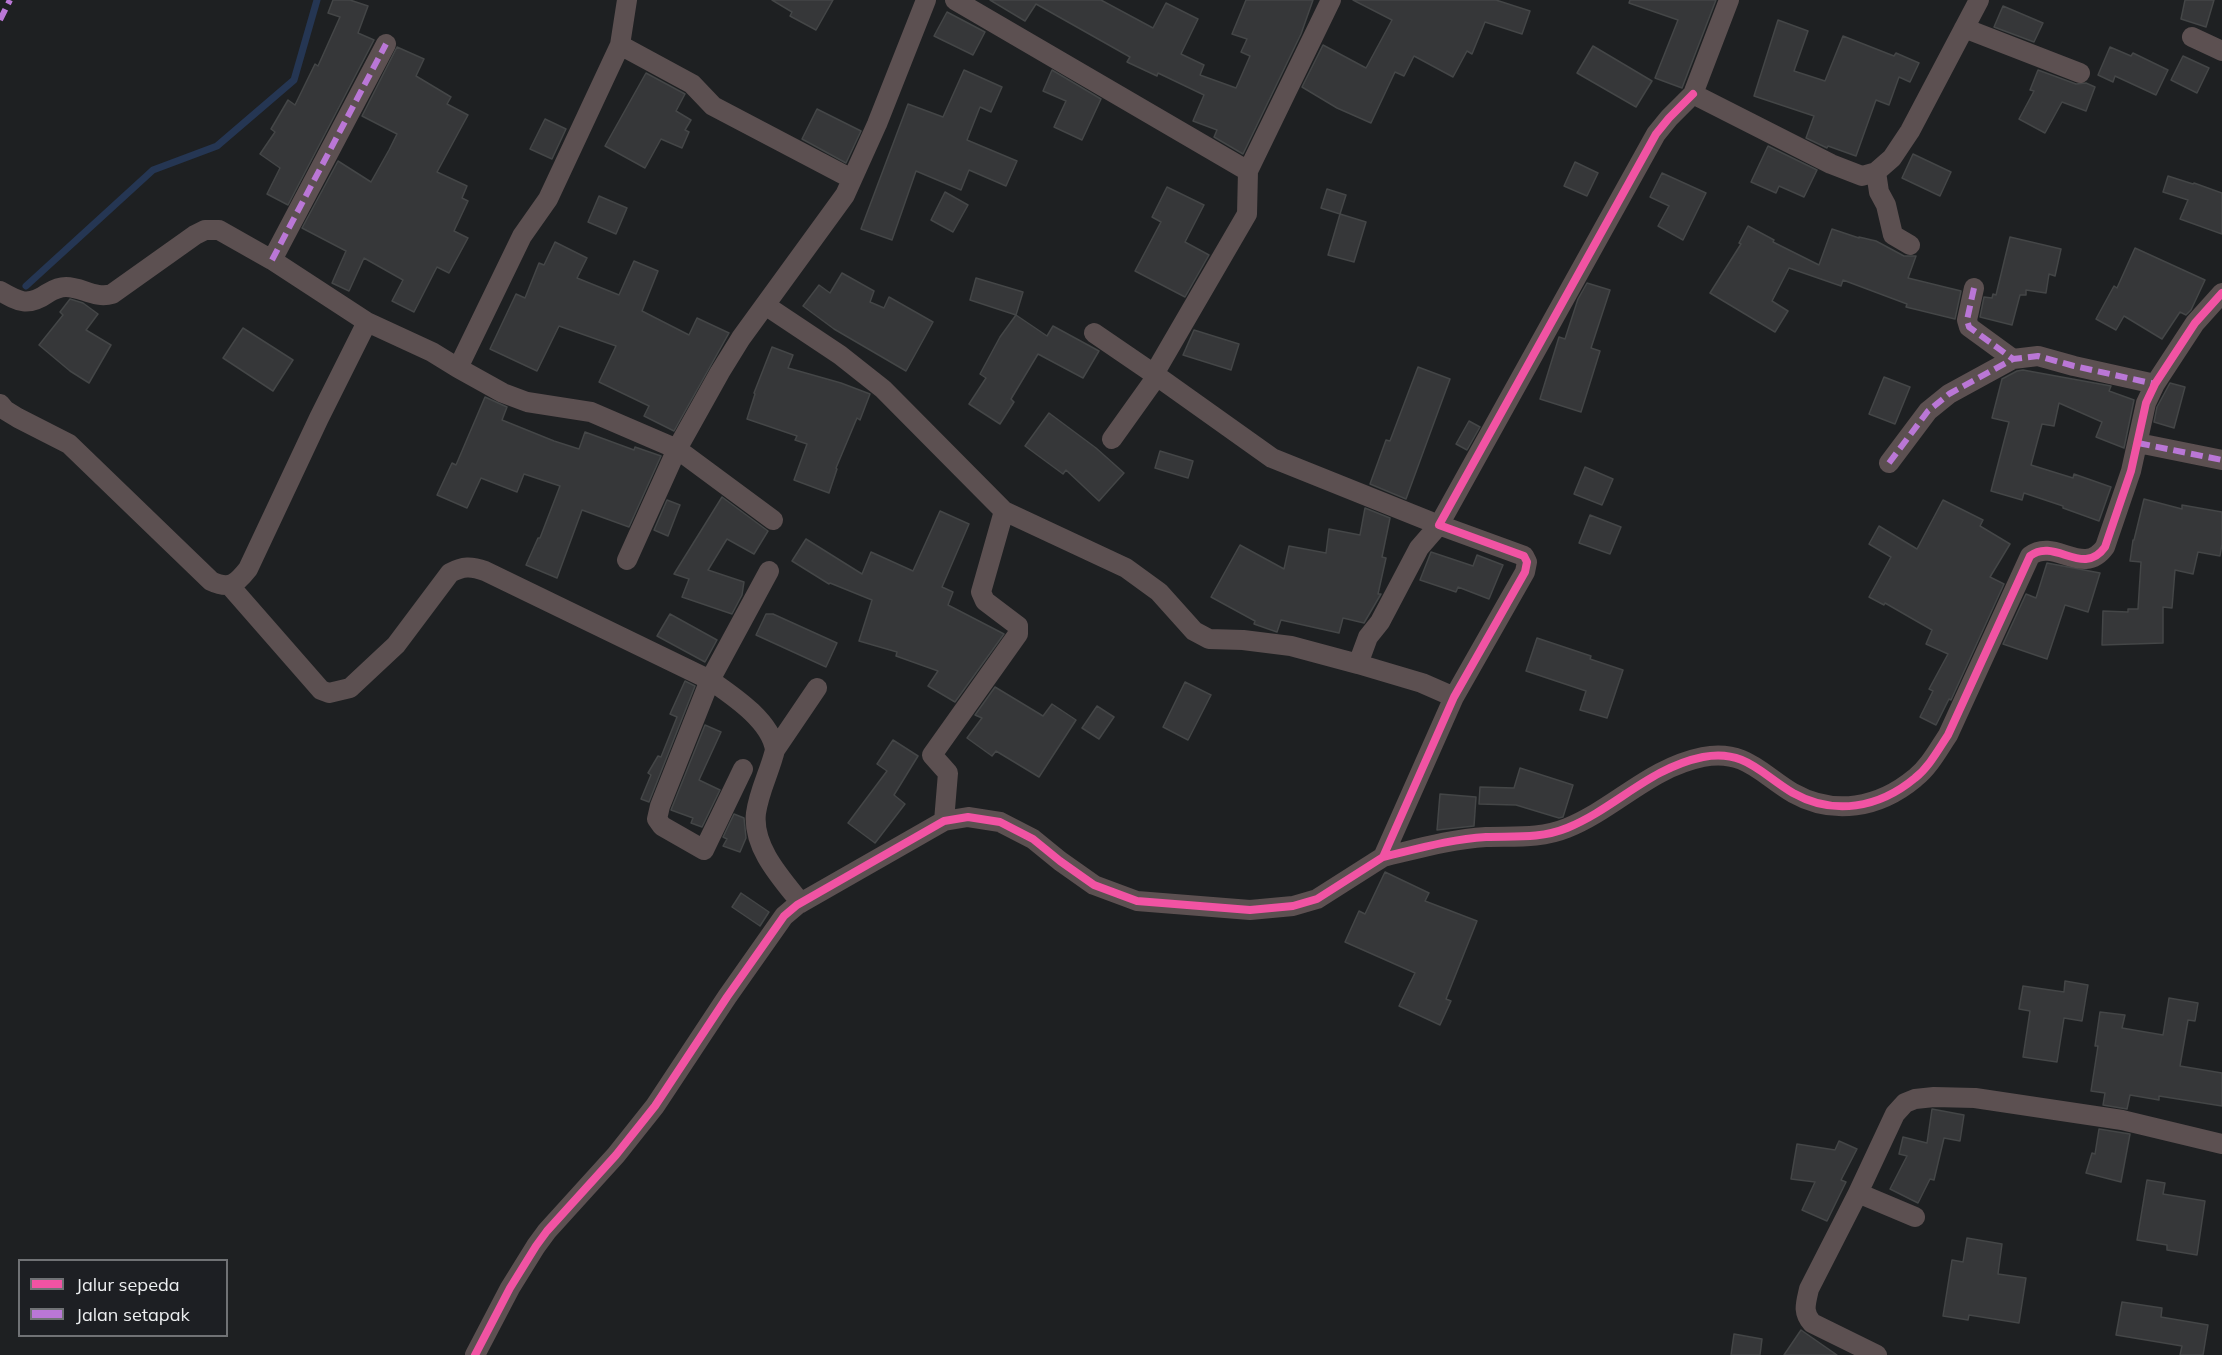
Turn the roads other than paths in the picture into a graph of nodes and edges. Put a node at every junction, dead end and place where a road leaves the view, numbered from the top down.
1 (627, 0) edge
2 (926, 0) edge
3 (955, 0) edge
4 (1331, 0) edge
5 (1729, 0) edge
6 (1979, 0) edge
7 (1964, 28) junction
8 (2192, 36) dead end
9 (386, 44) dead end
10 (620, 45) junction
11 (2222, 51) edge
12 (2080, 73) dead end
13 (1693, 94) junction
14 (1248, 171) junction
15 (1876, 172) junction
16 (852, 179) junction
17 (1910, 245) dead end
18 (272, 260) junction
19 (1974, 288) dead end
20 (0, 291) edge
21 (2222, 293) edge
22 (765, 304) junction
23 (368, 322) junction
24 (1094, 333) dead end
25 (2013, 359) junction
26 (458, 368) junction
27 (1156, 375) junction
28 (2155, 384) junction
29 (0, 404) edge
30 (1112, 439) dead end
31 (2138, 442) junction
32 (677, 449) junction
33 (2222, 460) edge
34 (1889, 463) dead end
35 (1004, 511) junction
36 (773, 520) dead end
37 (1439, 525) junction
38 (627, 560) dead end
39 (769, 571) dead end
40 (230, 586) junction
41 (1358, 664) junction
42 (710, 681) junction
43 (817, 688) dead end
44 (1454, 697) junction
45 (775, 750) junction
46 (743, 769) dead end
47 (944, 821) junction
48 (1383, 857) junction
49 (801, 903) junction
50 (2222, 1144) edge
51 (1858, 1193) junction
52 (1915, 1217) dead end
53 (475, 1355) edge
54 (1877, 1355) edge

1 - 10 street
2 - 16 street
3 - 14 street
4 - 14 street
5 - 13 street
6 - 7 street
7 - 12 street
7 - 15 street
8 - 11 street
9 - 18 street
10 - 16 street
10 - 26 street
13 - 15 street
13 - 37 street
14 - 27 street
15 - 17 street
16 - 22 street
18 - 20 street
18 - 23 street
19 - 25 street
21 - 28 street
22 - 32 street
22 - 35 street
23 - 26 street
23 - 40 street
24 - 27 street
25 - 28 street
25 - 34 street
26 - 32 street
27 - 30 street
27 - 37 street
28 - 31 street
29 - 40 street
31 - 33 street
31 - 48 street
32 - 36 street
32 - 38 street
35 - 41 street
35 - 47 street
37 - 41 street
37 - 44 street
39 - 42 street
40 - 42 street
41 - 44 street
42 - 45 street
42 - 46 street
43 - 45 street
44 - 48 street
45 - 49 street
47 - 48 street
47 - 49 street
49 - 53 street
50 - 51 street
51 - 52 street
51 - 54 street

